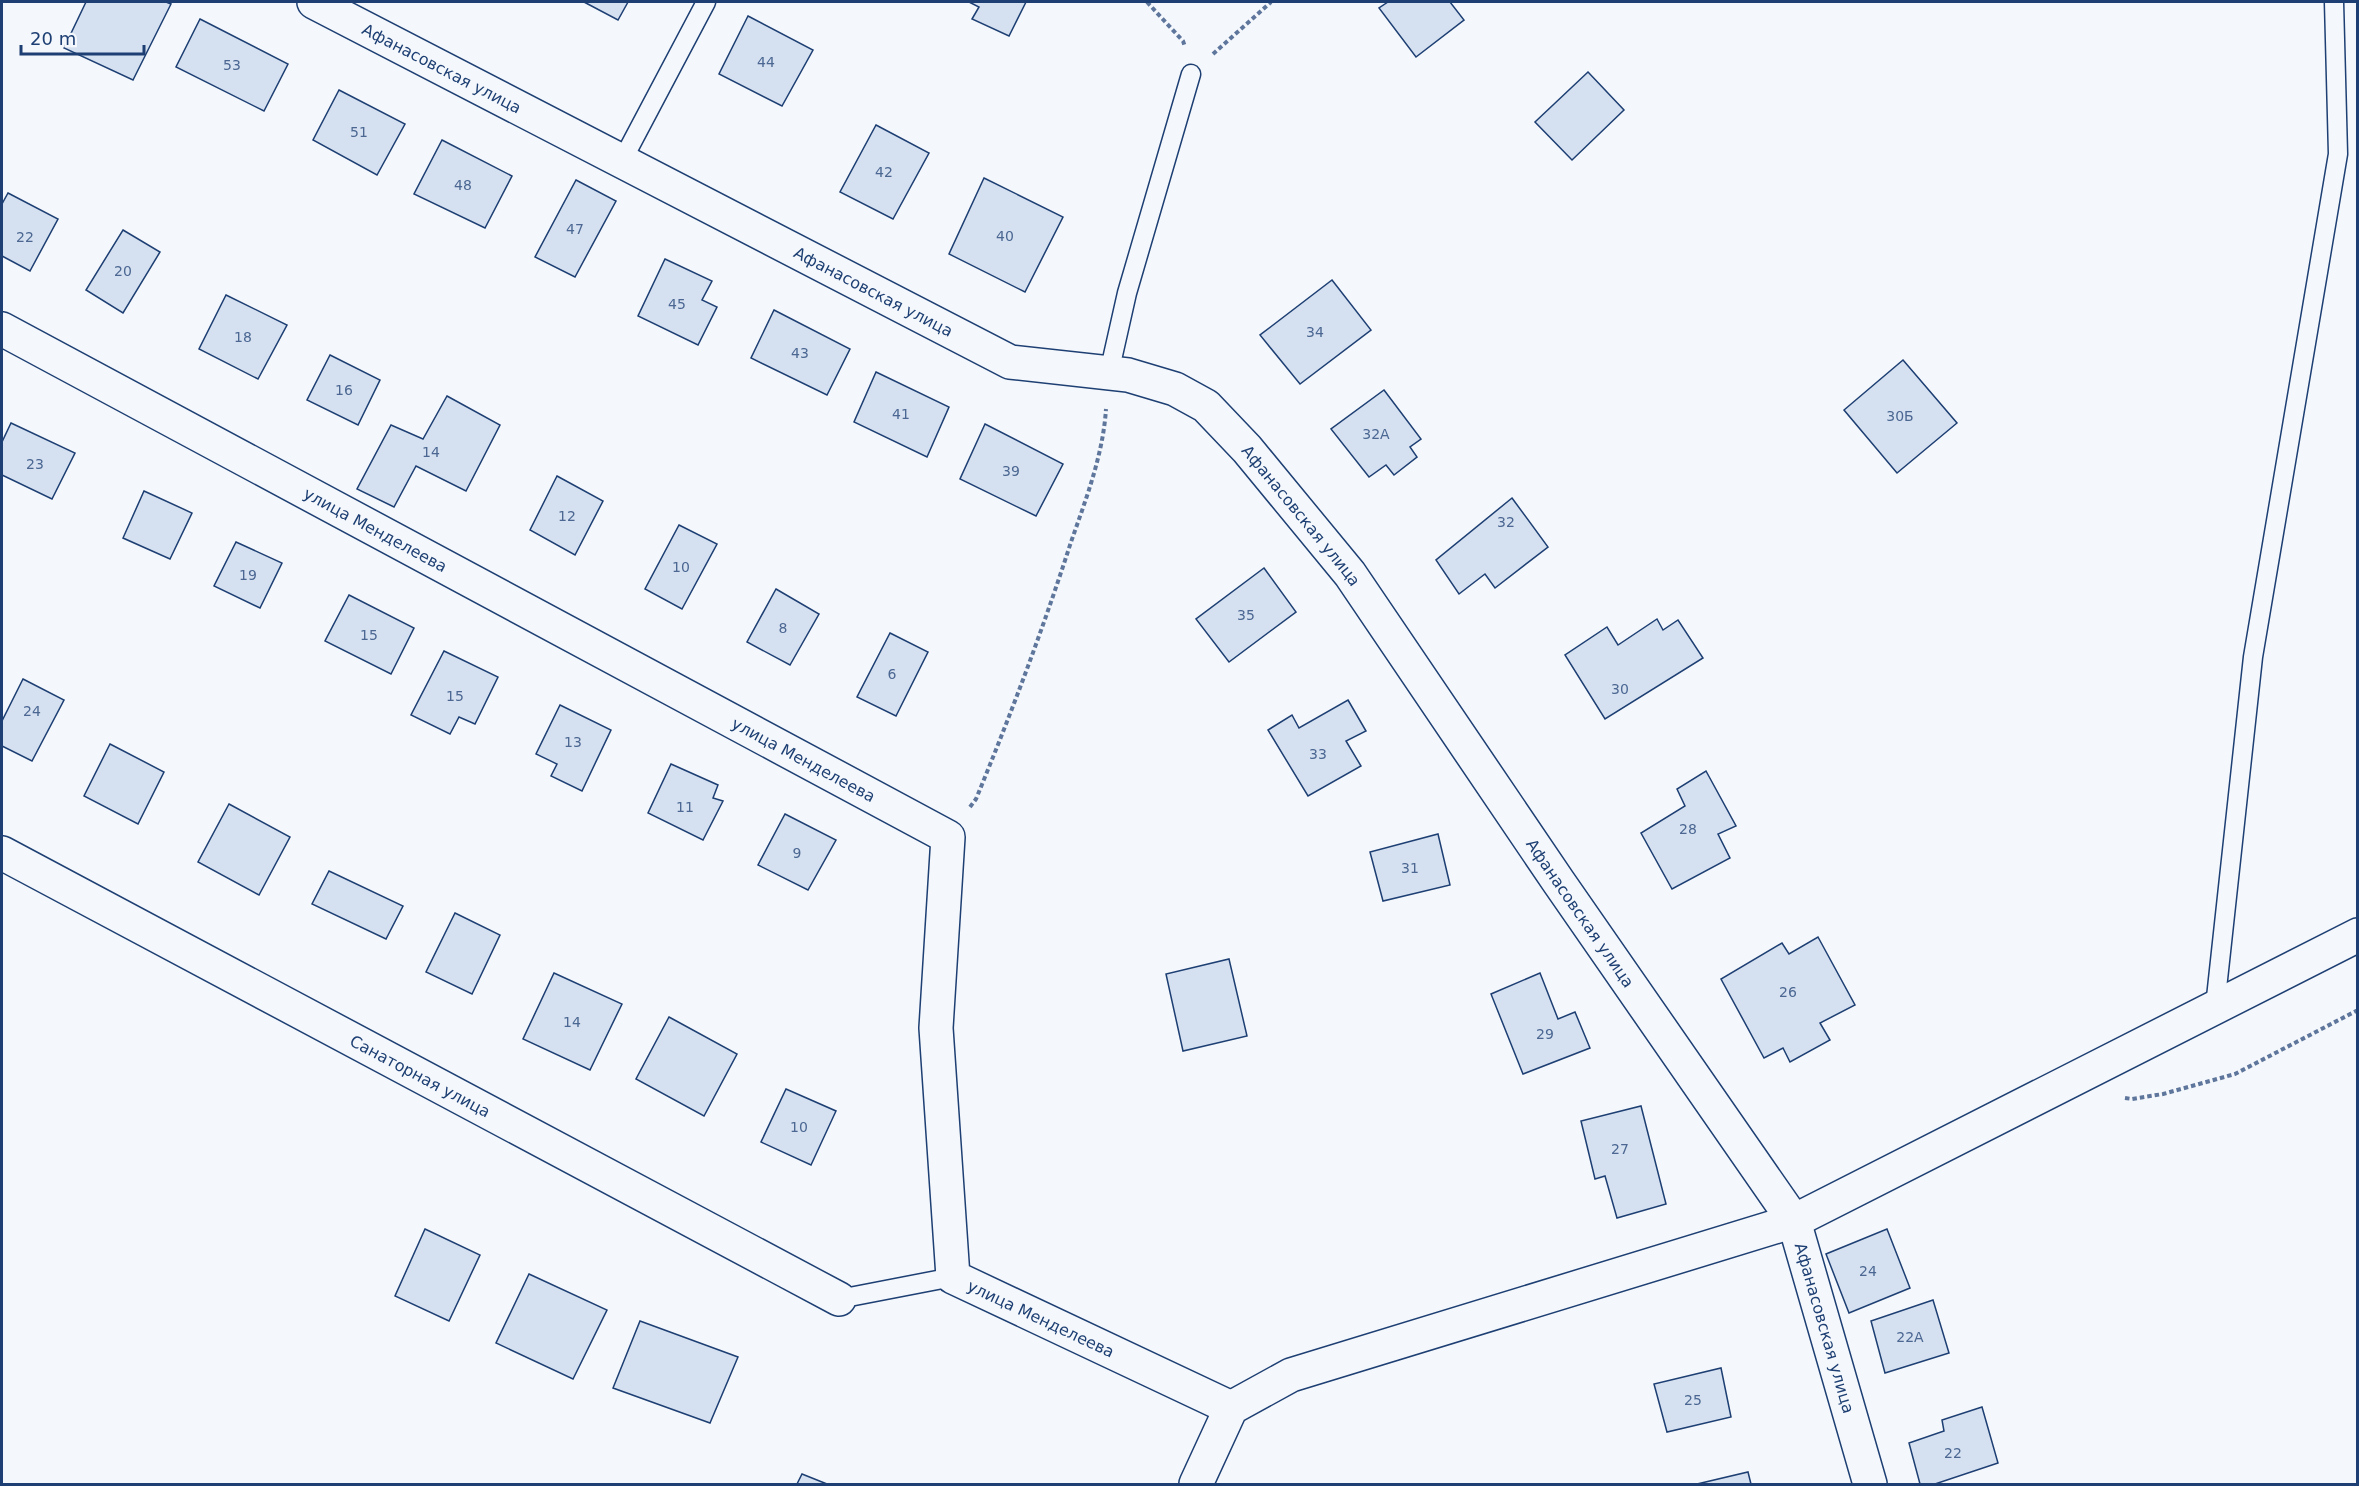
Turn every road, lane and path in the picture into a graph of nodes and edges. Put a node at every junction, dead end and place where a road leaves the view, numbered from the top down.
1 (314, 2) edge
2 (706, 2) edge
3 (1147, 2) edge
4 (1271, 2) edge
5 (2334, 2) edge
6 (1191, 74) junction
7 (622, 161) junction
8 (2, 329) edge
9 (1109, 373) junction
10 (948, 837) junction
11 (2, 853) edge
12 (2358, 936) edge
13 (2215, 1007) junction
14 (2358, 1010) edge
15 (2081, 1075) junction
16 (1794, 1221) junction
17 (953, 1277) junction
18 (839, 1299) joint
19 (1230, 1408) junction
20 (1196, 1485) edge
21 (1870, 1485) edge

1 - 7 street, Афанасовская улица
2 - 7 lane
3 - 6 path
4 - 6 path
5 - 13 lane
6 - 9 lane
7 - 9 street, Афанасовская улица
8 - 10 street, улица Менделеева
9 - 10 path
9 - 16 street, Афанасовская улица
10 - 17 street, улица Менделеева
11 - 18 street, Санаторная улица
12 - 13 street
13 - 15 street
14 - 15 path
15 - 16 street
16 - 19 street
16 - 21 street, Афанасовская улица
17 - 18 lane
17 - 19 street, улица Менделеева
19 - 20 street

